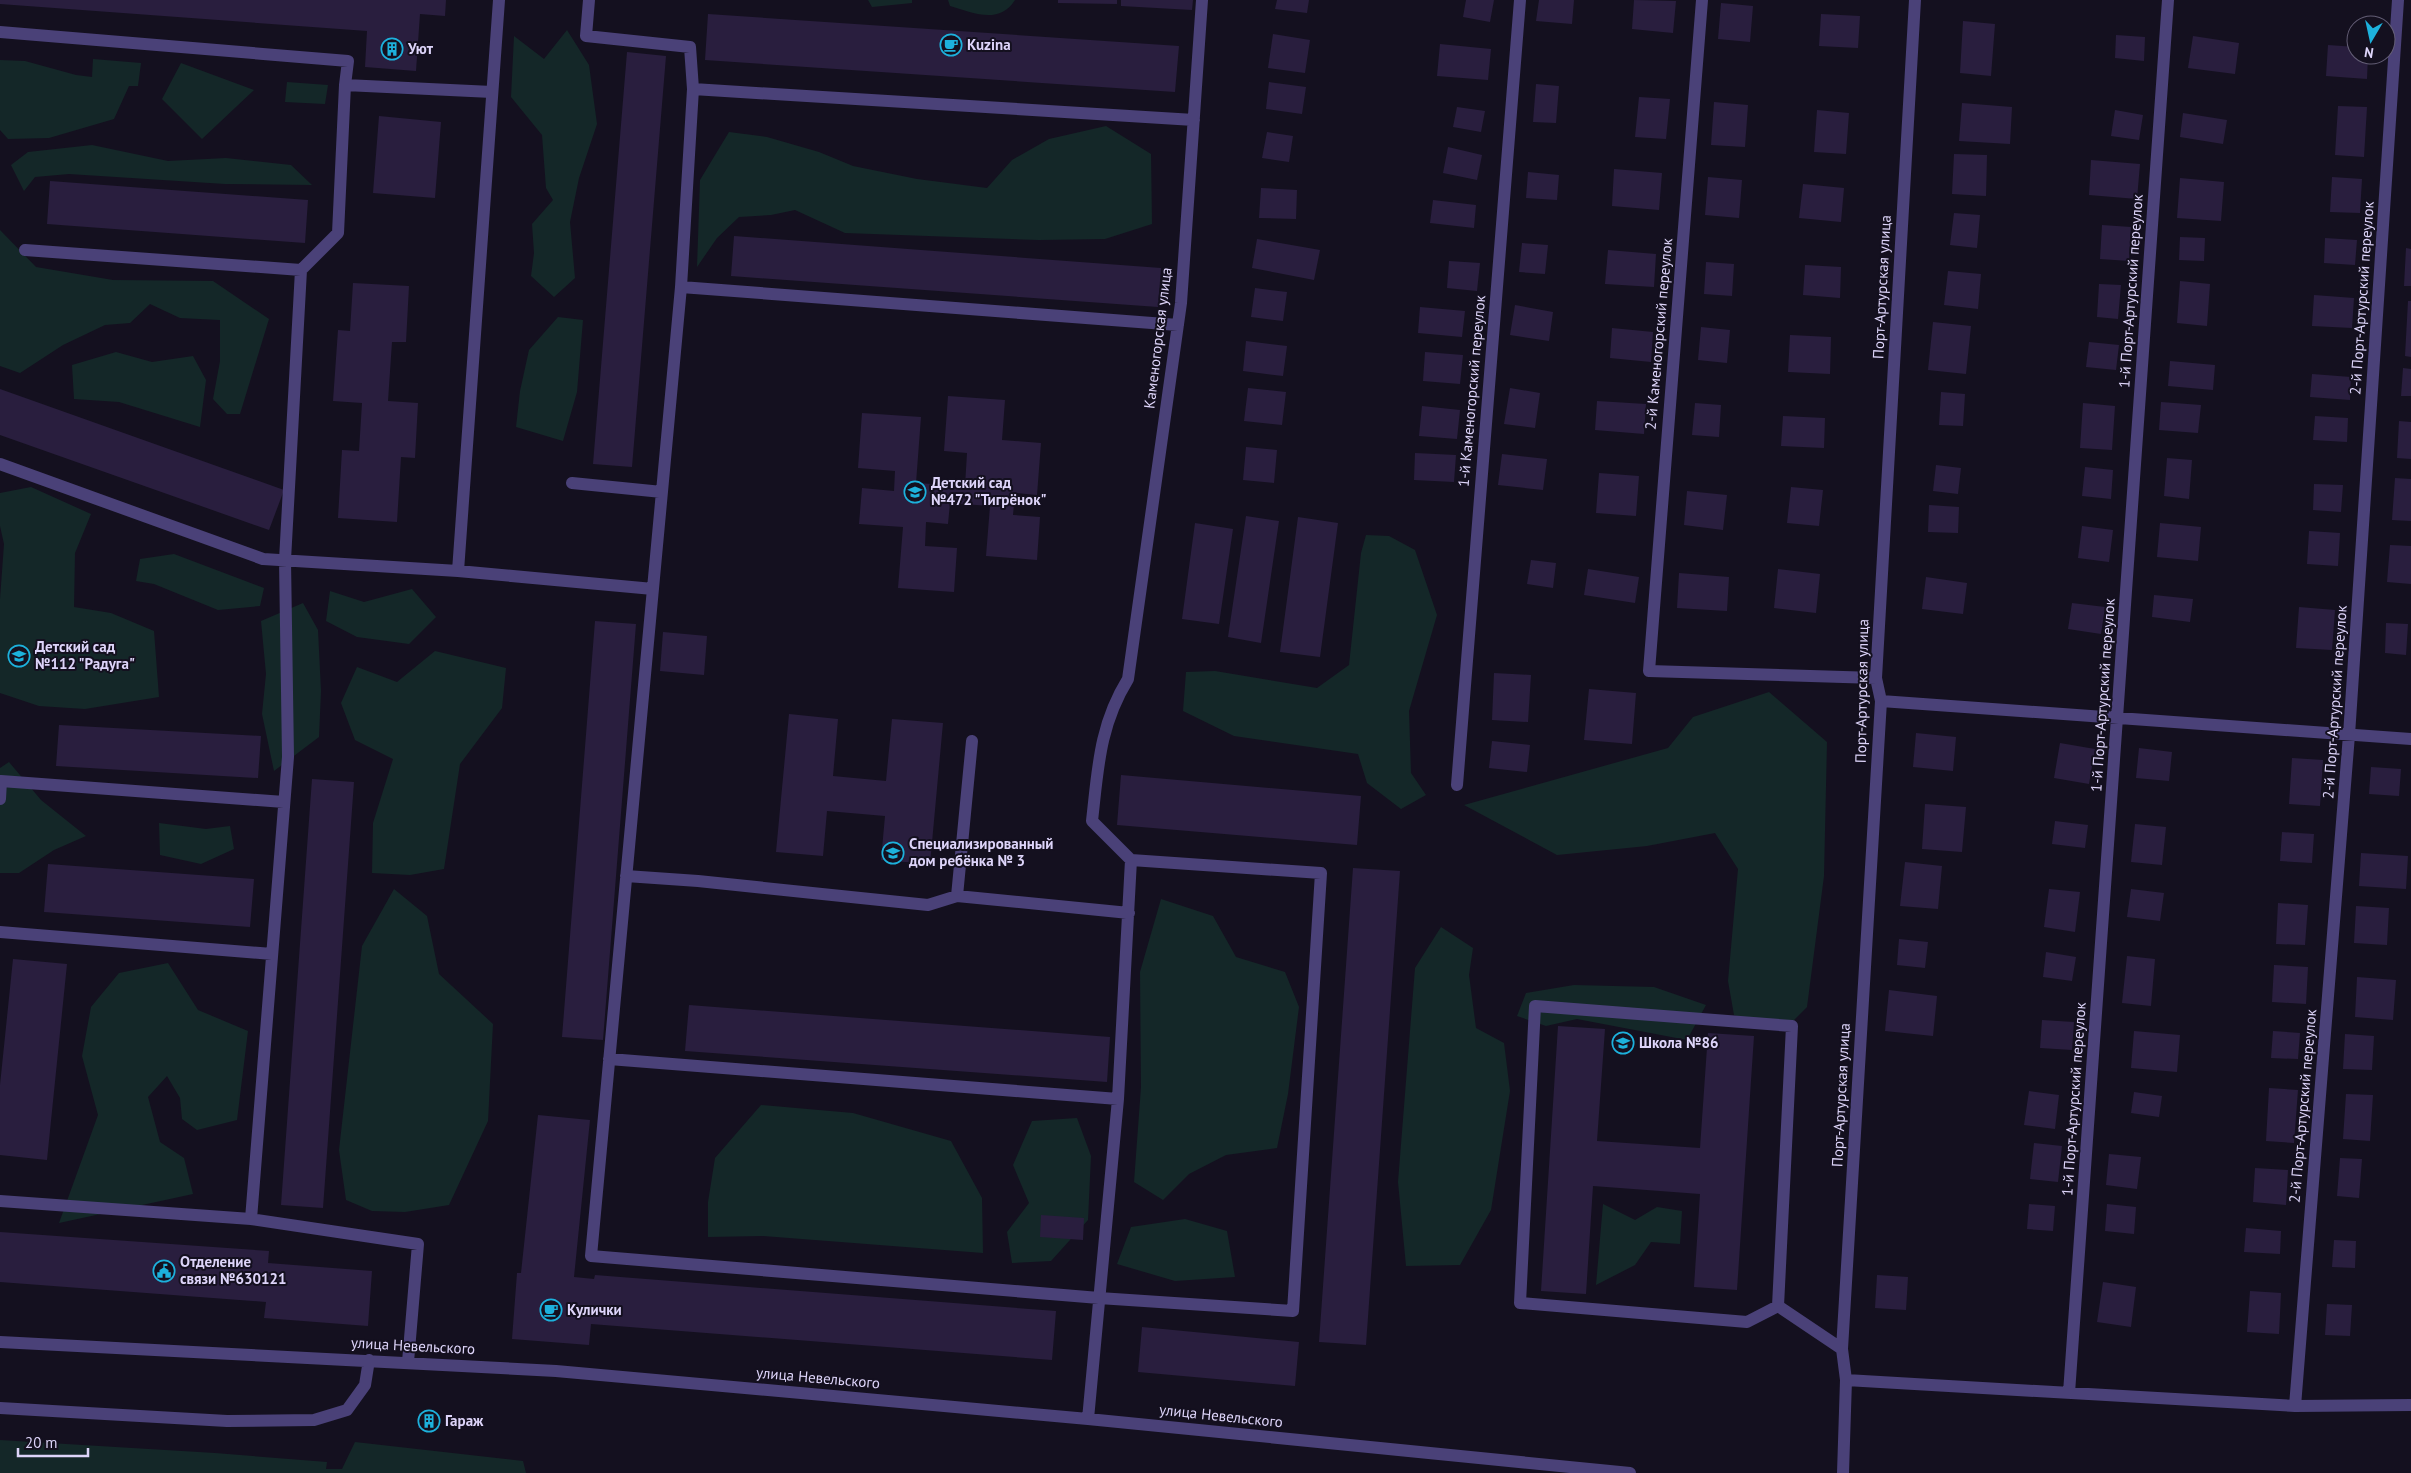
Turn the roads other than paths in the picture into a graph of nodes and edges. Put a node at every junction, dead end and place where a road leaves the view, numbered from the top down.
1 (499, 0) edge
2 (589, 0) edge
3 (1202, 0) edge
4 (1520, 0) edge
5 (1702, 0) edge
6 (1915, 0) edge
7 (2168, 0) edge
8 (2398, 0) edge
9 (0, 32) edge
10 (345, 85) junction
11 (694, 89) junction
12 (492, 92) junction
13 (1194, 120) junction
14 (25, 250) dead end
15 (301, 270) junction
16 (681, 287) junction
17 (1178, 325) junction
18 (0, 464) edge
19 (572, 482) dead end
20 (662, 492) junction
21 (285, 560) junction
22 (458, 571) junction
23 (653, 590) junction
24 (1876, 678) junction
25 (1881, 701) junction
26 (2118, 717) junction
27 (2349, 735) junction
28 (2411, 739) edge
29 (972, 741) dead end
30 (1457, 785) dead end
31 (0, 798) edge
32 (284, 802) junction
33 (1132, 860) junction
34 (626, 876) junction
35 (957, 896) junction
36 (1128, 913) junction
37 (0, 932) edge
38 (272, 954) junction
39 (609, 1059) junction
40 (1118, 1099) junction
41 (0, 1202) edge
42 (251, 1219) junction
43 (1099, 1298) junction
44 (1778, 1306) junction
45 (0, 1342) edge
46 (1842, 1349) junction
47 (369, 1360) junction
48 (408, 1362) junction
49 (1846, 1380) junction
50 (2069, 1393) junction
51 (2411, 1405) edge
52 (2295, 1406) junction
53 (0, 1408) edge
54 (1088, 1419) junction
55 (1630, 1473) edge
56 (1843, 1473) edge

1 - 12 street
2 - 11 street
3 - 13 street, Каменогорская улица
4 - 30 street, 1-й Каменогорский переулок
5 - 24 street, 2-й Каменогорский переулок
6 - 24 street, Порт-Артурская улица
7 - 26 street, 1-й Порт-Артурский переулок
8 - 27 street, 2-й Порт-Артурский переулок
9 - 10 street
10 - 12 street
10 - 15 street
11 - 13 street
11 - 16 street
12 - 22 street
13 - 17 street, Каменогорская улица
14 - 15 street
15 - 21 street
16 - 17 street
16 - 20 street
17 - 33 street, Каменогорская улица
18 - 21 street
19 - 20 street
20 - 23 street
21 - 22 street
21 - 32 street
22 - 23 street
23 - 34 street
24 - 25 street, Порт-Артурская улица
25 - 26 street
25 - 46 street, Порт-Артурская улица
26 - 27 street
26 - 50 street, 1-й Порт-Артурский переулок
27 - 28 street
27 - 52 street, 2-й Порт-Артурский переулок
29 - 35 street
31 - 32 street
32 - 38 street
33 - 36 street
33 - 43 street
34 - 35 street
34 - 39 street
35 - 36 street
36 - 40 street
37 - 38 street
38 - 42 street
39 - 40 street
39 - 43 street
40 - 43 street
41 - 42 street
42 - 48 street
43 - 54 street
44 - 44 street
44 - 46 street
45 - 47 street, улица Невельского
46 - 49 street, Порт-Артурская улица
47 - 48 street, улица Невельского
47 - 53 street
48 - 54 street, улица Невельского
49 - 50 street
49 - 56 street, Порт-Артурская улица
50 - 52 street
51 - 52 street
54 - 55 street, улица Невельского

